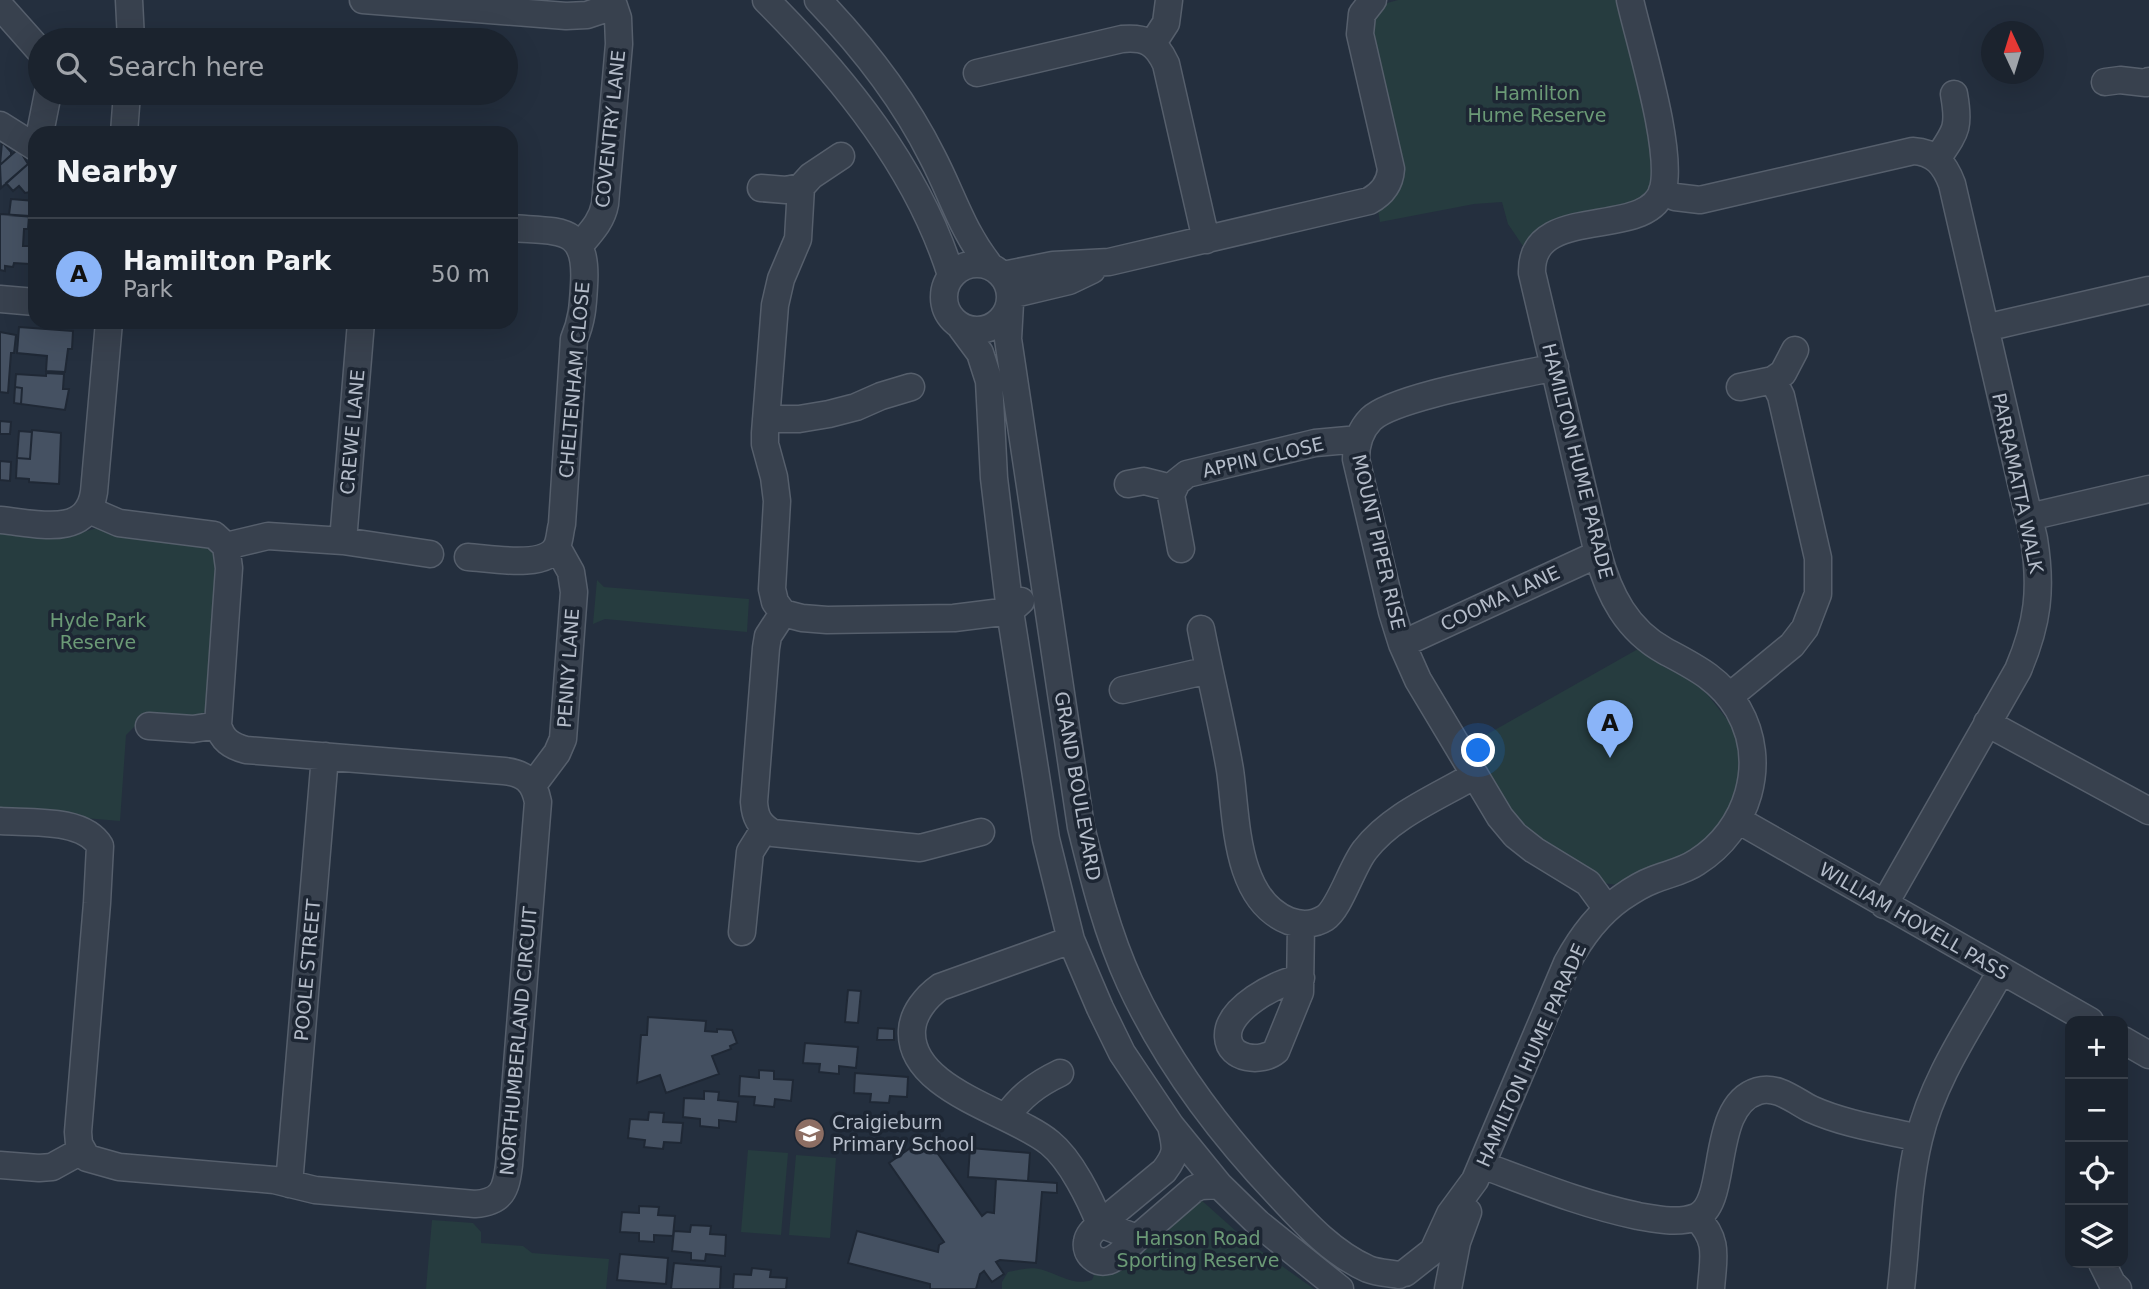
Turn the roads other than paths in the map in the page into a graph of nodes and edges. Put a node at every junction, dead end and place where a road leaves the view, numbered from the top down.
1 (129, 0) edge
2 (766, 0) edge
3 (818, 0) edge
4 (1169, 0) edge
5 (1630, 0) edge
6 (377, 1) edge
7 (1367, 2) edge
8 (475, 4) edge
9 (0, 6) edge
10 (130, 28) edge
11 (28, 38) edge
12 (1153, 43) junction
13 (977, 73) dead end
14 (2105, 82) dead end
15 (2148, 85) edge
16 (1954, 94) dead end
17 (46, 105) edge
18 (126, 105) edge
19 (0, 125) edge
20 (41, 126) edge
21 (125, 126) edge
22 (28, 143) edge
23 (841, 156) dead end
24 (1937, 159) junction
25 (801, 187) junction
26 (761, 188) dead end
27 (1662, 191) junction
28 (518, 228) edge
29 (1206, 240) junction
30 (580, 245) junction
31 (951, 275) junction
32 (1003, 285) junction
33 (2149, 290) edge
34 (0, 299) edge
35 (28, 301) edge
36 (960, 326) junction
37 (1985, 328) junction
38 (108, 329) edge
39 (360, 329) edge
40 (1795, 350) dead end
41 (1555, 368) junction
42 (1773, 380) junction
43 (911, 387) dead end
44 (1740, 387) dead end
45 (766, 419) junction
46 (1359, 439) junction
47 (1128, 484) dead end
48 (1172, 488) junction
49 (2149, 489) edge
50 (89, 510) junction
51 (2029, 517) junction
52 (0, 520) edge
53 (343, 541) junction
54 (226, 546) junction
55 (556, 547) junction
56 (1181, 548) dead end
57 (430, 554) dead end
58 (1598, 554) junction
59 (468, 557) dead end
60 (1004, 560) junction
61 (1042, 575) junction
62 (1010, 611) junction
63 (783, 613) junction
64 (901, 619) junction
65 (1201, 629) dead end
66 (1402, 644) junction
67 (1209, 670) junction
68 (1123, 690) dead end
69 (1730, 696) junction
70 (1987, 723) junction
71 (218, 725) junction
72 (149, 726) dead end
73 (325, 756) junction
74 (1475, 775) junction
75 (533, 785) junction
76 (2149, 811) edge
77 (1738, 820) junction
78 (0, 821) edge
79 (765, 828) junction
80 (981, 832) dead end
81 (1884, 905) junction
82 (1607, 909) junction
83 (1301, 924) junction
84 (742, 932) dead end
85 (1071, 940) junction
86 (2001, 971) junction
87 (1301, 978) dead end
88 (2081, 1016) edge
89 (2128, 1043) edge
90 (2149, 1055) edge
91 (1060, 1073) dead end
92 (1006, 1117) junction
93 (1171, 1126) junction
94 (1919, 1138) junction
95 (81, 1152) junction
96 (0, 1165) edge
97 (1479, 1172) junction
98 (289, 1184) junction
99 (1219, 1185) junction
100 (1696, 1217) junction
101 (1100, 1224) junction
102 (2104, 1268) edge
103 (1395, 1279) edge
104 (1340, 1289) edge
105 (1445, 1289) edge
106 (1711, 1289) edge
107 (1901, 1289) edge
108 (2118, 1289) edge

1 - 10 street
2 - 31 street
3 - 32 street
4 - 12 street
5 - 27 street
6 - 8 street
7 - 29 street
8 - 30 street, COVENTRY LANE
9 - 11 street
12 - 13 street
12 - 29 street
14 - 15 street
16 - 24 street
17 - 20 street
18 - 21 street
19 - 22 street
23 - 25 street
24 - 27 street
24 - 37 street, PARRAMATTA WALK
25 - 26 street
25 - 45 street
27 - 41 street, HAMILTON HUME PARADE
28 - 30 street
29 - 32 street
30 - 55 street, CHELTENHAM CLOSE
31 - 32 street
31 - 36 street
32 - 36 street
32 - 61 street, GRAND BOULEVARD
33 - 37 street
34 - 35 street
36 - 60 street, GRAND BOULEVARD
37 - 51 street, PARRAMATTA WALK
38 - 50 street
39 - 53 street, CREWE LANE
40 - 42 street
41 - 46 street, MOUNT PIPER RISE
41 - 58 street, HAMILTON HUME PARADE
42 - 44 street
42 - 69 street
43 - 45 street
45 - 63 street
46 - 48 street, APPIN CLOSE
46 - 66 street, MOUNT PIPER RISE
47 - 48 street
48 - 56 street
49 - 51 street
50 - 52 street
50 - 54 street
51 - 70 street, PARRAMATTA WALK
53 - 54 street
53 - 57 street
54 - 71 street
55 - 59 street
55 - 75 street, PENNY LANE
58 - 66 street, COOMA LANE
58 - 69 street, HAMILTON HUME PARADE
60 - 62 street, GRAND BOULEVARD
60 - 64 street
61 - 62 street
61 - 103 street, GRAND BOULEVARD
62 - 64 street
62 - 85 street, GRAND BOULEVARD
63 - 64 street
63 - 79 street
65 - 67 street
66 - 74 street, MOUNT PIPER RISE
67 - 68 street
67 - 83 street
69 - 77 street, HAMILTON HUME PARADE
70 - 76 street
70 - 81 street, PARRAMATTA WALK
71 - 72 street
71 - 73 street
73 - 75 street
73 - 98 street, POOLE STREET
74 - 82 street, MOUNT PIPER RISE
74 - 83 street
75 - 98 street, NORTHUMBERLAND CIRCUIT
77 - 81 street, WILLIAM HOVELL PASS
77 - 82 street, HAMILTON HUME PARADE
78 - 95 street
79 - 80 street
79 - 84 street
81 - 86 street, WILLIAM HOVELL PASS
82 - 97 street, HAMILTON HUME PARADE
83 - 87 street
85 - 92 street
85 - 93 street, GRAND BOULEVARD
86 - 88 street, WILLIAM HOVELL PASS
86 - 94 street
89 - 90 street
91 - 92 street
92 - 101 street
93 - 99 street, GRAND BOULEVARD
93 - 101 street
94 - 100 street
94 - 107 street
95 - 96 street
95 - 98 street, NORTHUMBERLAND CIRCUIT
97 - 100 street
97 - 103 street, HAMILTON HUME PARADE
97 - 105 street, HAMILTON HUME PARADE
99 - 101 street
99 - 104 street, GRAND BOULEVARD
100 - 106 street
102 - 108 street
103 - 105 street, GRAND BOULEVARD

